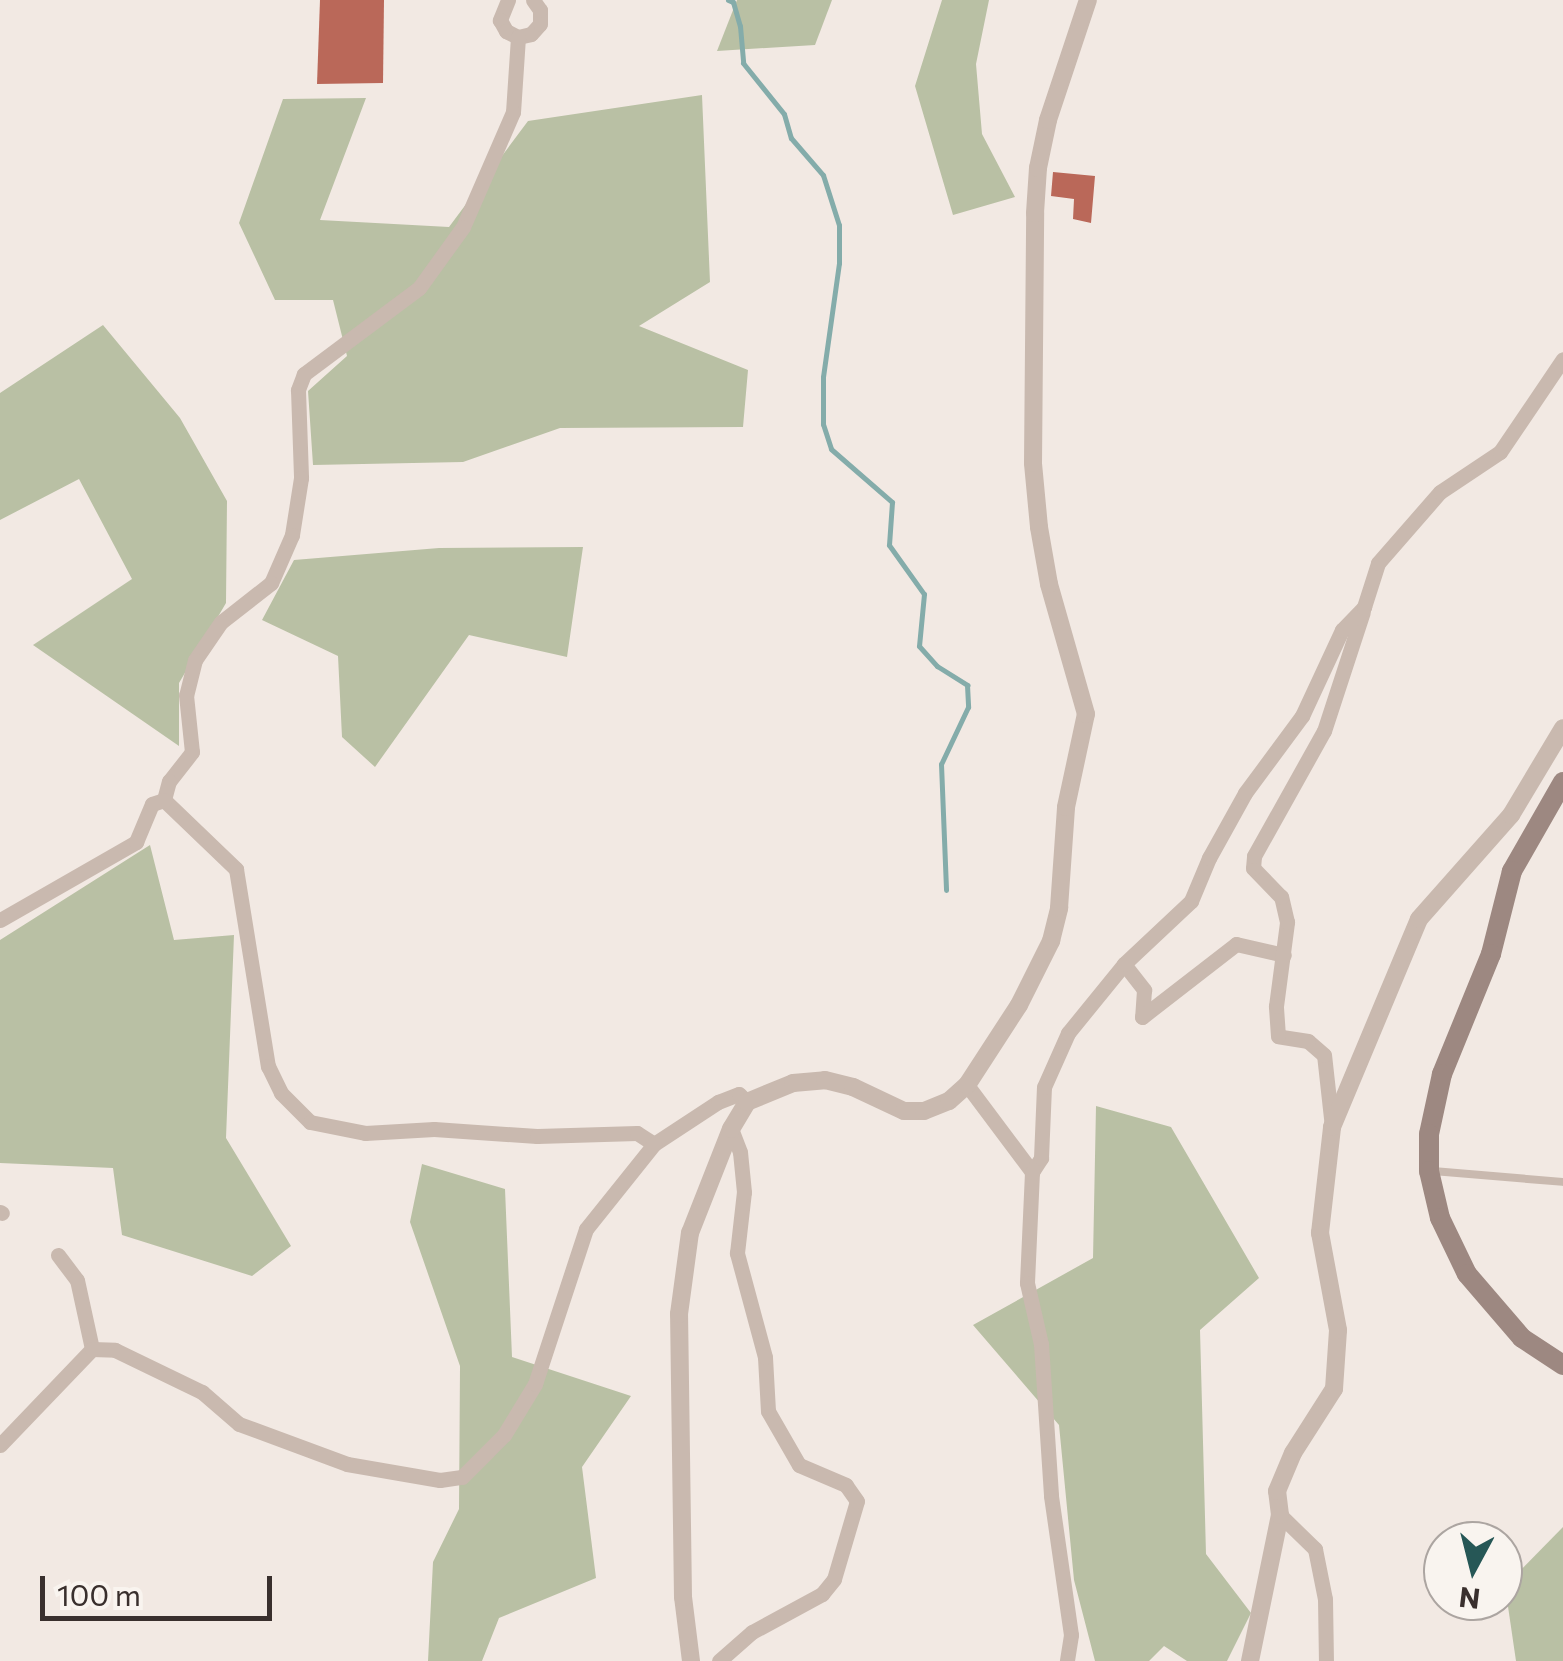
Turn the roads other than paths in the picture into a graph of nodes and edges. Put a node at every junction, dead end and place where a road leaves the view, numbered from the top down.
1 (508, 0) edge
2 (533, 0) edge
3 (1088, 0) edge
4 (518, 37) junction
5 (1563, 359) edge
6 (1364, 607) junction
7 (1563, 728) edge
8 (1563, 782) edge
9 (164, 800) junction
10 (0, 920) edge
11 (1284, 955) junction
12 (1124, 964) junction
13 (966, 1085) junction
14 (747, 1102) junction
15 (1332, 1127) junction
16 (732, 1129) junction
17 (654, 1144) junction
18 (1429, 1171) junction
19 (1032, 1172) junction
20 (1563, 1182) edge
21 (58, 1255) dead end
22 (92, 1349) junction
23 (1563, 1365) edge
24 (0, 1445) edge
25 (1280, 1515) junction
26 (691, 1661) edge
27 (719, 1661) edge
28 (1067, 1661) edge
29 (1250, 1661) edge
30 (1326, 1661) edge

1 - 4 street
2 - 4 street
3 - 13 street
4 - 9 street
5 - 6 street
6 - 11 street
6 - 12 street
7 - 15 street
8 - 18 main road
9 - 10 street
9 - 17 street
11 - 12 street
11 - 15 street
12 - 19 street
13 - 14 street
13 - 19 street
14 - 16 street
14 - 17 street
15 - 25 street
16 - 26 street
16 - 27 street
17 - 22 street
18 - 20 lane
18 - 23 main road
19 - 28 street
21 - 22 street
22 - 24 street
25 - 29 street
25 - 30 street

